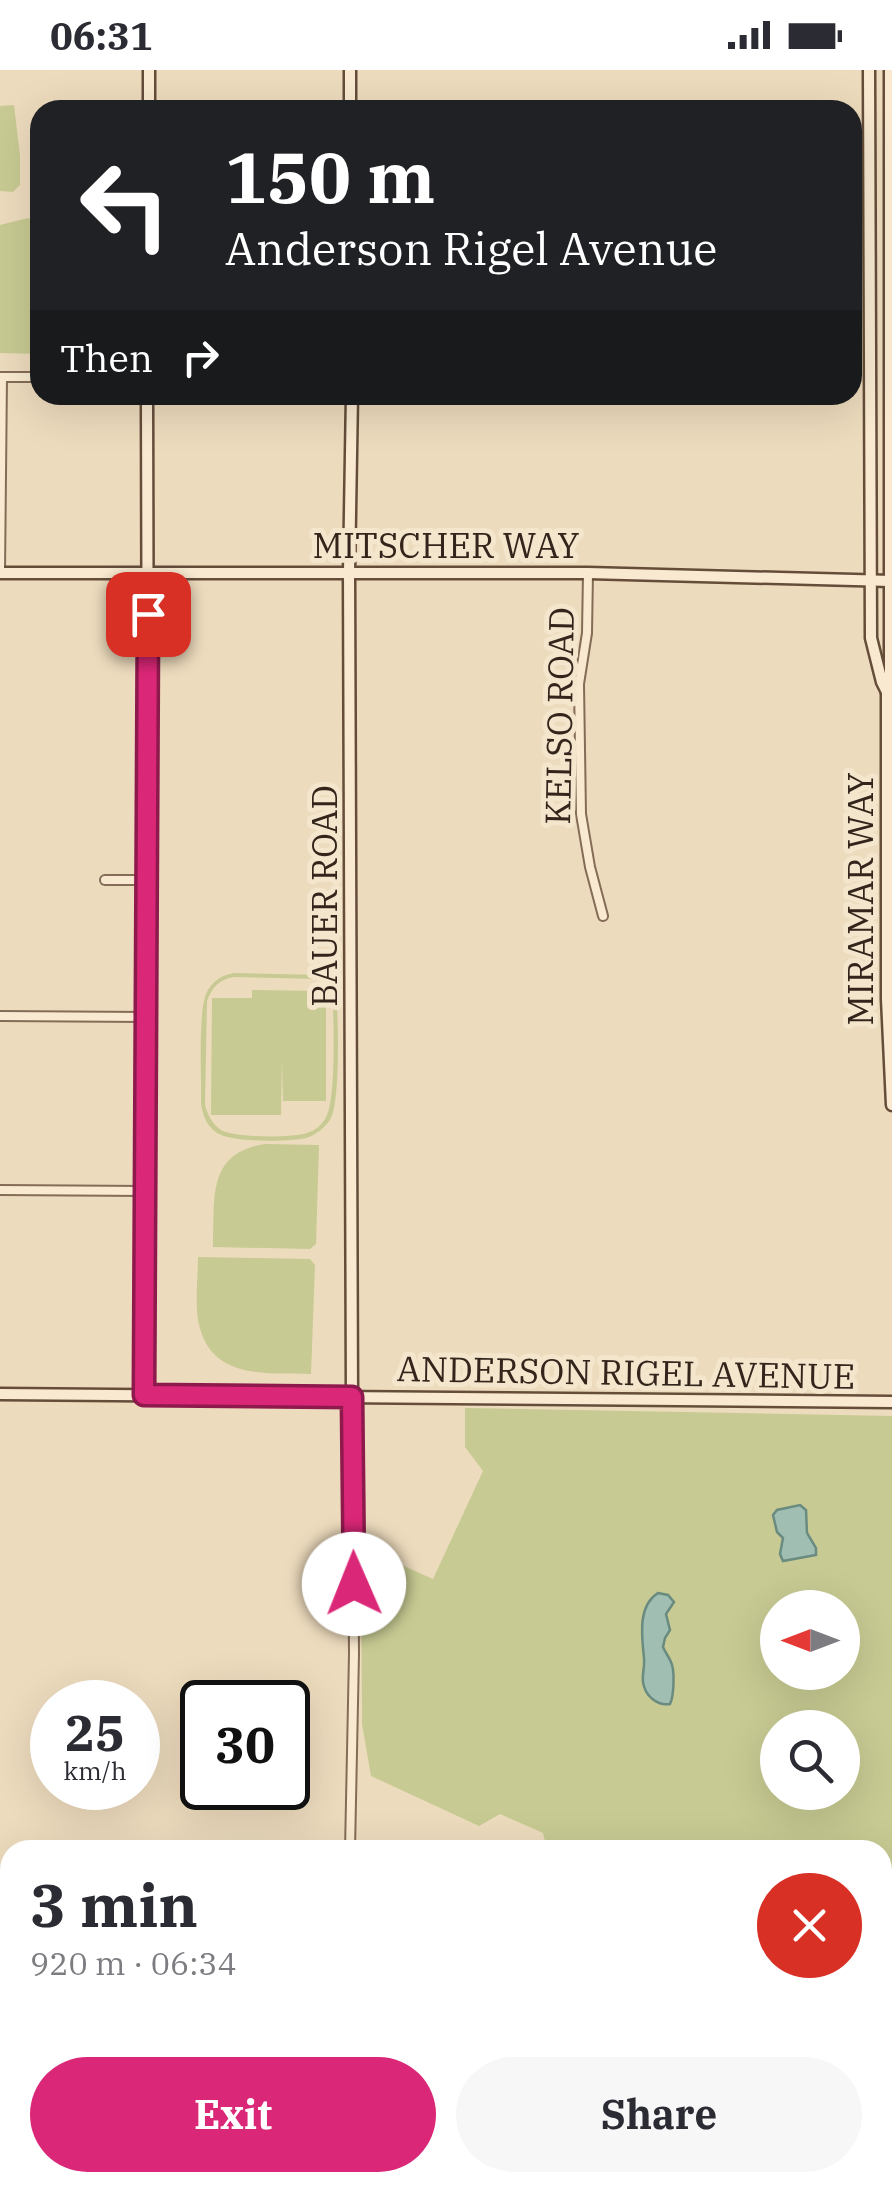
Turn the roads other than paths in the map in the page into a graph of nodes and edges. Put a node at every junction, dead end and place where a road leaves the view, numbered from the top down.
1 (149, 70) edge
2 (350, 70) edge
3 (869, 70) edge
4 (890, 70) edge
5 (149, 100) edge
6 (350, 100) edge
7 (30, 376) edge
8 (1, 377) edge
9 (148, 405) edge
10 (352, 405) edge
11 (148, 572) junction
12 (348, 572) junction
13 (0, 573) edge
14 (588, 573) junction
15 (870, 580) junction
16 (890, 581) edge
17 (887, 692) junction
18 (104, 880) dead end
19 (148, 880) junction
20 (603, 916) dead end
21 (0, 1016) edge
22 (146, 1017) junction
23 (892, 1105) edge
24 (0, 1190) edge
25 (146, 1191) junction
26 (0, 1394) edge
27 (144, 1395) junction
28 (352, 1397) junction
29 (892, 1402) edge
30 (350, 1840) edge

1 - 5 street
2 - 6 street
3 - 15 street, MIRAMAR WAY
4 - 16 street, MIRAMAR WAY
7 - 8 street
8 - 13 street
9 - 11 street
10 - 12 street, BAUER ROAD
11 - 12 street, MITSCHER WAY
11 - 13 street, MITSCHER WAY
11 - 19 street
12 - 14 street, MITSCHER WAY
12 - 28 street, BAUER ROAD
14 - 15 street, MITSCHER WAY
14 - 20 street, KELSO ROAD
15 - 16 street, MITSCHER WAY
15 - 17 street, MIRAMAR WAY
16 - 17 street, MIRAMAR WAY
17 - 23 street, MIRAMAR WAY
18 - 19 street
19 - 22 street
21 - 22 street
22 - 25 street
24 - 25 street
25 - 27 street
26 - 27 street, ANDERSON RIGEL AVENUE
27 - 28 street, ANDERSON RIGEL AVENUE
28 - 29 street, ANDERSON RIGEL AVENUE
28 - 30 street

